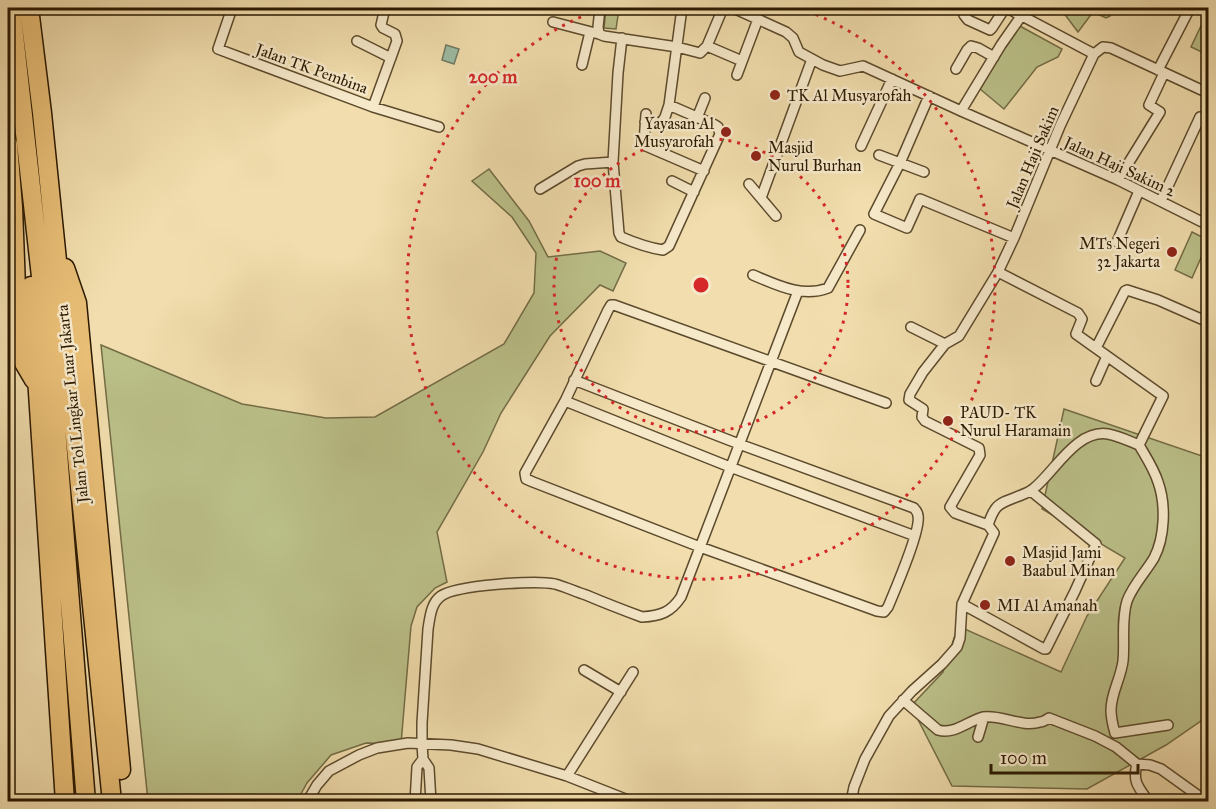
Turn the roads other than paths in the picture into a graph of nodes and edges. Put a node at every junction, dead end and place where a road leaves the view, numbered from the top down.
1 (11, 8) edge
2 (29, 8) edge
3 (232, 8) edge
4 (385, 8) edge
5 (600, 8) edge
6 (682, 8) edge
7 (723, 8) edge
8 (733, 8) edge
9 (965, 8) edge
10 (1006, 8) edge
11 (1190, 8) edge
12 (1022, 15) junction
13 (758, 19) junction
14 (553, 22) dead end
15 (596, 31) junction
16 (622, 38) junction
17 (357, 41) dead end
18 (707, 46) junction
19 (677, 47) junction
20 (1094, 54) junction
21 (994, 57) junction
22 (391, 58) junction
23 (812, 59) junction
24 (8, 60) edge
25 (742, 61) junction
26 (582, 65) dead end
27 (956, 69) dead end
28 (1161, 71) junction
29 (737, 75) dead end
30 (892, 79) junction
31 (1209, 93) edge
32 (929, 96) junction
33 (705, 98) dead end
34 (669, 105) junction
35 (373, 107) junction
36 (961, 111) junction
37 (697, 117) junction
38 (1200, 117) dead end
39 (439, 127) dead end
40 (8, 144) edge
41 (861, 146) dead end
42 (1050, 150) junction
43 (879, 155) dead end
44 (613, 162) junction
45 (900, 163) junction
46 (704, 171) junction
47 (924, 172) dead end
48 (1118, 180) junction
49 (672, 181) dead end
50 (749, 184) dead end
51 (540, 189) dead end
52 (1139, 191) junction
53 (694, 192) junction
54 (761, 198) junction
55 (1161, 201) junction
56 (776, 216) dead end
57 (1209, 225) edge
58 (860, 230) dead end
59 (1014, 238) junction
60 (1116, 242) dead end
61 (998, 272) junction
62 (753, 275) dead end
63 (798, 291) junction
64 (1209, 322) edge
65 (911, 327) dead end
66 (945, 344) junction
67 (1096, 348) junction
68 (1107, 356) junction
69 (771, 362) junction
70 (574, 380) junction
71 (1096, 381) dead end
72 (38, 386) junction
73 (565, 401) junction
74 (886, 404) dead end
75 (739, 444) junction
76 (1139, 445) junction
77 (730, 467) junction
78 (1031, 491) junction
79 (988, 525) junction
80 (915, 536) junction
81 (700, 547) junction
82 (962, 604) junction
83 (584, 670) dead end
84 (633, 672) dead end
85 (621, 692) junction
86 (903, 700) junction
87 (984, 717) junction
88 (1168, 725) dead end
89 (1115, 733) junction
90 (978, 737) dead end
91 (422, 744) junction
92 (1116, 747) junction
93 (423, 759) junction
94 (1137, 764) junction
95 (567, 776) junction
96 (119, 800) edge
97 (65, 801) edge
98 (86, 801) edge
99 (307, 801) edge
100 (415, 801) edge
101 (431, 801) edge
102 (633, 801) edge
103 (851, 801) edge
104 (1149, 801) edge
105 (1207, 801) edge

1 - 98 highway, Jalan Tol Lingkar Luar Jakarta
2 - 96 highway
3 - 35 street, Jalan TK Pembina
4 - 22 street
5 - 15 street
6 - 19 street
7 - 18 street
8 - 13 street
9 - 10 street
10 - 12 street
11 - 28 street
12 - 20 street
12 - 21 street
13 - 23 street
13 - 25 street
14 - 15 street
15 - 16 street
15 - 26 street
16 - 19 street
16 - 44 street
17 - 22 street
18 - 19 street
18 - 25 street
19 - 34 street
20 - 28 street
20 - 42 street, Jalan Haji Sakim
21 - 27 street
21 - 36 street
22 - 35 street
23 - 30 street, Jalan Haji Sakim 2
23 - 54 street
24 - 72 highway
25 - 29 street
28 - 31 street
28 - 48 street
30 - 32 street, Jalan Haji Sakim 2
30 - 41 street
32 - 36 street, Jalan Haji Sakim 2
32 - 45 street
33 - 37 street
34 - 37 street
34 - 46 street
35 - 39 street, Jalan TK Pembina
36 - 42 street, Jalan Haji Sakim 2
37 - 46 street
38 - 55 street
40 - 72 highway
42 - 48 street, Jalan Haji Sakim 2
42 - 59 street, Jalan Haji Sakim
43 - 45 street
44 - 51 street
44 - 53 street
45 - 47 street
45 - 59 street
46 - 53 street
48 - 52 street, Jalan Haji Sakim 2
49 - 53 street
50 - 54 street
52 - 55 street, Jalan Haji Sakim 2
52 - 60 street
54 - 56 street
55 - 57 street, Jalan Haji Sakim 2
58 - 63 street
59 - 61 street, Jalan Haji Sakim
61 - 66 street, Jalan Haji Sakim
61 - 67 street
62 - 63 street
63 - 69 street
64 - 67 street
65 - 66 street
66 - 79 street, Jalan Haji Sakim
67 - 68 street
68 - 71 street
68 - 76 street
69 - 70 street
69 - 74 street
69 - 75 street
70 - 73 street
70 - 75 street
72 - 97 highway
73 - 77 street
73 - 81 street
75 - 77 street
75 - 80 street
76 - 78 street
76 - 89 street
77 - 80 street
77 - 81 street
78 - 79 street
78 - 82 street
79 - 82 street
80 - 81 street
81 - 91 street
82 - 86 street
83 - 85 street
84 - 85 street
85 - 95 street
86 - 87 street
86 - 103 street
87 - 90 street
87 - 92 street
88 - 89 street
89 - 92 street
91 - 93 street
91 - 95 street
91 - 99 street
92 - 94 street
93 - 100 street
93 - 101 street
94 - 104 street
94 - 105 street
95 - 102 street

